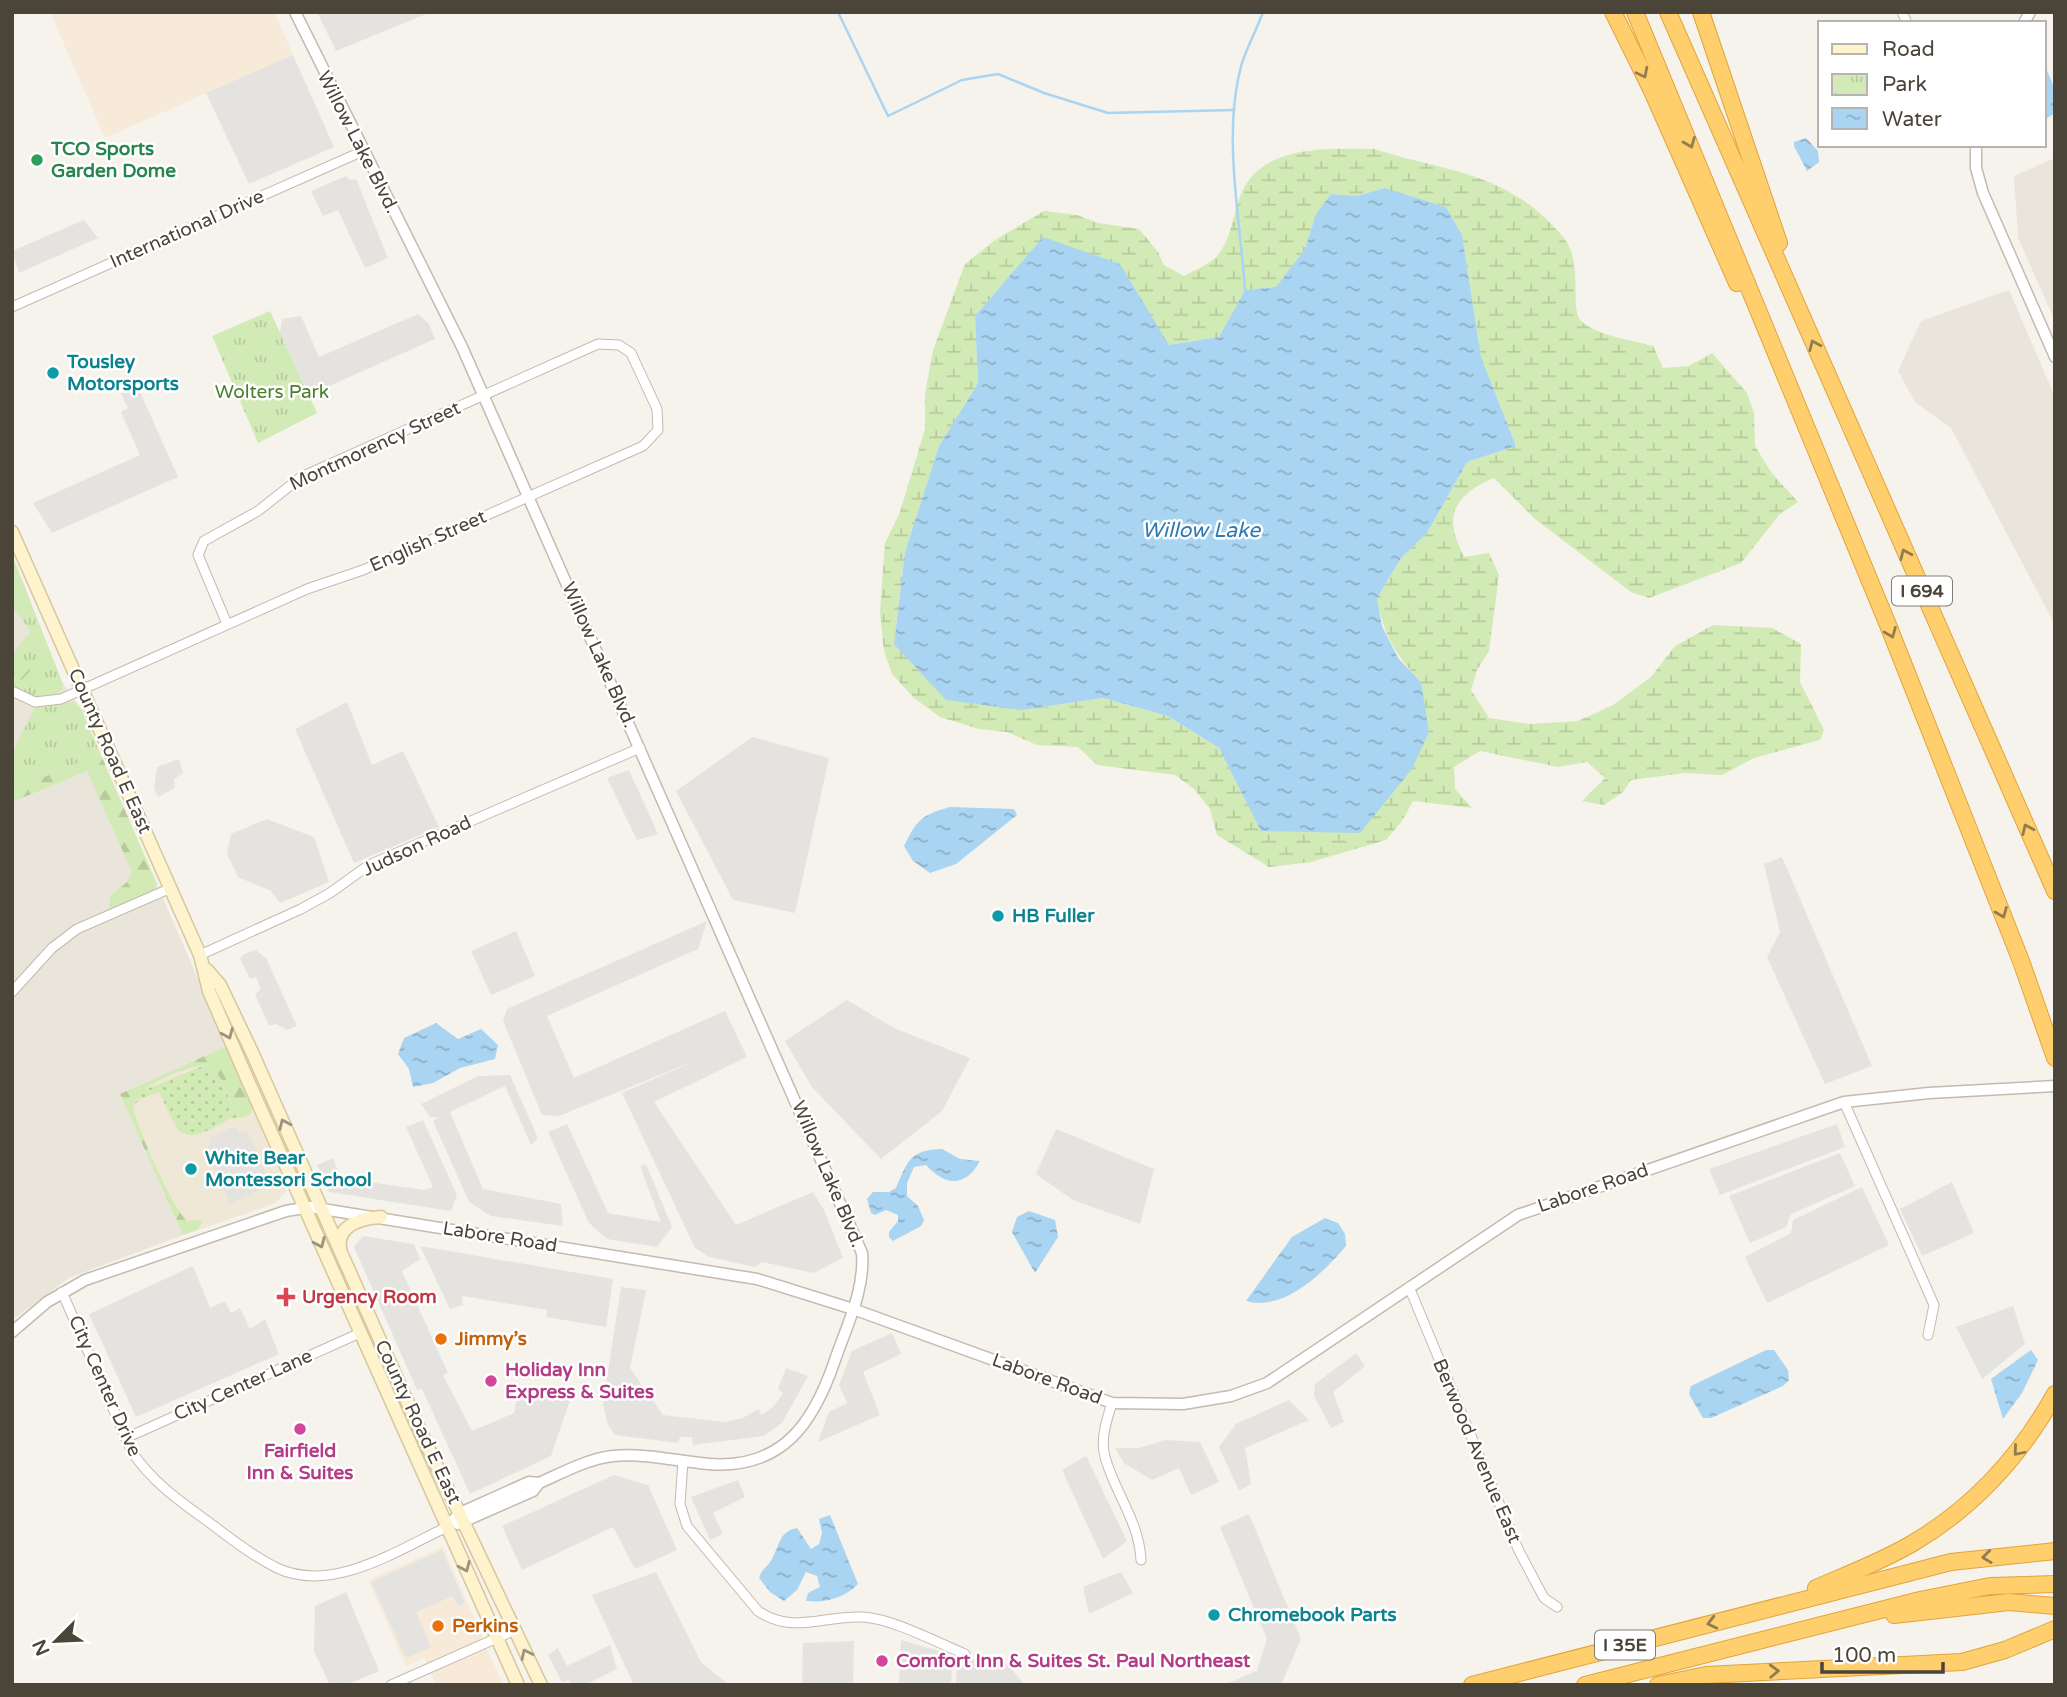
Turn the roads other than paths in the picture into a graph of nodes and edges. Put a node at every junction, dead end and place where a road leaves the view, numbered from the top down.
1 (295, 12) edge
2 (1612, 12) edge
3 (1635, 12) edge
4 (1668, 12) edge
5 (1701, 12) edge
6 (1976, 147) edge
7 (363, 151) junction
8 (1790, 290) junction
9 (12, 307) edge
10 (598, 344) joint
11 (2055, 357) edge
12 (484, 395) junction
13 (528, 496) junction
14 (1838, 501) junction
15 (12, 532) edge
16 (227, 624) junction
17 (82, 690) junction
18 (12, 691) edge
19 (640, 748) junction
20 (171, 888) junction
21 (2055, 891) edge
22 (201, 956) junction
23 (2021, 961) junction
24 (206, 970) junction
25 (12, 992) edge
26 (2055, 1030) edge
27 (2055, 1058) edge
28 (2055, 1086) edge
29 (1844, 1102) junction
30 (303, 1207) junction
31 (321, 1209) junction
32 (381, 1217) junction
33 (341, 1253) junction
34 (1409, 1287) junction
35 (62, 1292) junction
36 (853, 1309) junction
37 (12, 1332) edge
38 (360, 1334) junction
39 (1928, 1335) dead end
40 (2055, 1394) edge
41 (1112, 1402) junction
42 (126, 1437) junction
43 (683, 1461) junction
44 (462, 1518) junction
45 (447, 1527) junction
46 (2055, 1551) edge
47 (1141, 1560) dead end
48 (2055, 1584) edge
49 (1778, 1606) junction
50 (2055, 1606) edge
51 (1557, 1607) dead end
52 (1853, 1616) junction
53 (2055, 1629) edge
54 (515, 1630) junction
55 (497, 1638) junction
56 (965, 1654) dead end
57 (391, 1685) edge
58 (518, 1685) edge
59 (541, 1685) edge
60 (1472, 1685) edge
61 (1584, 1685) edge
62 (1658, 1685) edge

1 - 7 street, Willow Lake Blvd.
2 -> 14 highway
3 -> 14 highway, I 694
4 - 8 highway, I 694
5 - 8 highway
6 - 11 street
7 - 9 street, International Drive
7 - 12 street, Willow Lake Blvd.
21 -> 8 highway, I 694
10 - 12 street, Montmorency Street
10 - 13 street, English Street
12 - 13 street, Willow Lake Blvd.
12 - 16 street, Montmorency Street
13 - 16 street, English Street
13 - 19 street, Willow Lake Blvd.
14 -> 23 highway, I 694
15 - 17 main road, County Road E East
16 - 17 street, English Street
17 - 18 street, English Street
17 - 20 main road, County Road E East
19 - 22 street, Judson Road
19 - 36 street, Willow Lake Blvd.
20 - 22 main road, County Road E East
20 - 25 street
22 - 24 main road, County Road E East
23 - 26 highway, I 694
23 - 27 highway
24 -> 30 main road, County Road E East
31 -> 24 main road, County Road E East
28 - 29 street, Labore Road
29 - 34 street, Labore Road
29 - 39 street
30 - 31 street, Labore Road
30 - 35 street, Labore Road
30 -> 38 main road, County Road E East
31 - 32 street, Labore Road
31 - 33 main road, County Road E East
32 - 33 main road
32 - 36 street, Labore Road
33 - 44 main road, County Road E East
34 - 41 street, Labore Road
34 - 51 street, Berwood Avenue East
35 - 37 street, Labore Road
35 - 42 street, City Center Drive
36 - 41 street, Labore Road
36 - 43 street, Willow Lake Blvd.
38 - 42 street, City Center Lane
38 - 45 main road, County Road E East
40 -> 49 highway
41 - 47 street
42 - 45 street, City Center Drive
43 - 44 street, Willow Lake Blvd.
43 - 56 street
44 - 45 street, Willow Lake Blvd.
44 - 54 main road, County Road E East
45 -> 55 main road, County Road E East
46 -> 49 highway, I 35E
48 - 52 highway, I 35E
49 -> 60 highway, I 35E
50 - 52 highway
52 - 61 highway, I 35E
62 -> 53 highway
54 - 55 street
59 -> 54 main road, County Road E East
55 - 57 street
55 - 58 main road, County Road E East

